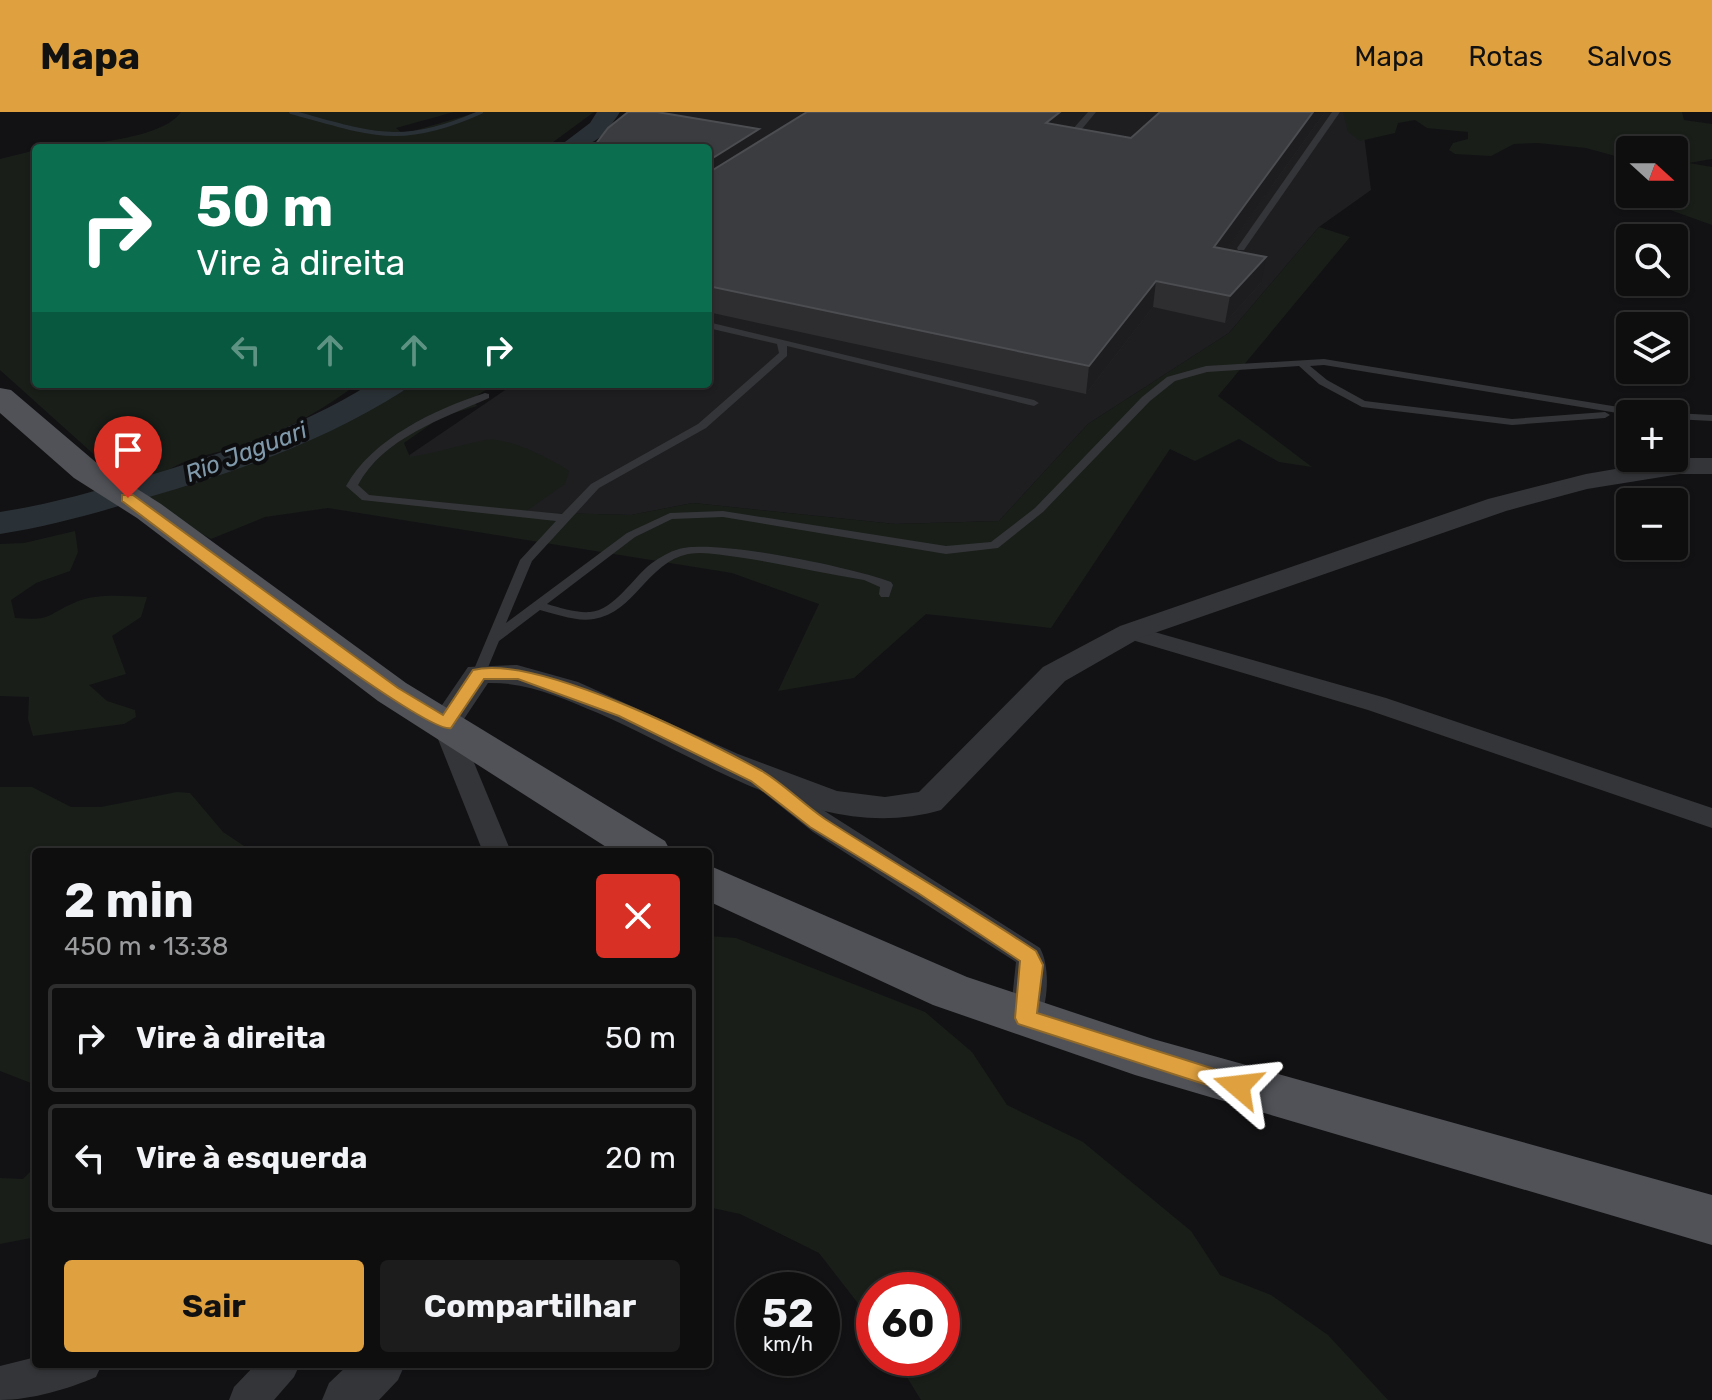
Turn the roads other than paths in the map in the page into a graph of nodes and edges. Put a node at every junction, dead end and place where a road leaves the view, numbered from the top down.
1 (1092, 112) edge
2 (1336, 112) edge
3 (1074, 133) edge
4 (1241, 248) dead end
5 (712, 326) edge
6 (781, 342) junction
7 (1300, 362) junction
8 (485, 396) dead end
9 (0, 397) edge
10 (1034, 403) dead end
11 (1616, 411) edge
12 (1616, 414) edge
13 (1688, 417) edge
14 (15, 418) edge
15 (1712, 418) edge
16 (1712, 466) edge
17 (564, 518) junction
18 (885, 594) dead end
19 (538, 606) junction
20 (1130, 632) junction
21 (492, 640) junction
22 (479, 674) junction
23 (445, 724) junction
24 (757, 777) junction
25 (1712, 818) edge
26 (594, 834) edge
27 (495, 848) edge
28 (637, 848) edge
29 (712, 884) edge
30 (1026, 1018) junction
31 (1712, 1220) edge
32 (67, 1368) edge
33 (277, 1368) edge
34 (378, 1368) edge
35 (0, 1385) edge
36 (248, 1400) edge
37 (346, 1400) edge

1 - 3 lane
2 - 4 lane
5 - 6 lane
6 - 10 lane
6 - 17 lane
7 - 11 lane
7 - 12 lane
7 - 19 lane
8 - 17 lane
9 - 14 main road
13 - 15 lane
14 - 23 main road
16 - 20 street
17 - 21 lane
18 - 19 lane
19 - 21 lane
20 - 24 street
20 - 25 street
21 - 22 lane
22 - 23 street
22 - 24 street
23 - 26 main road
23 - 27 street
24 - 30 street
26 - 28 main road
29 - 30 main road
30 - 31 main road
32 - 35 street
33 - 36 street
34 - 37 street

